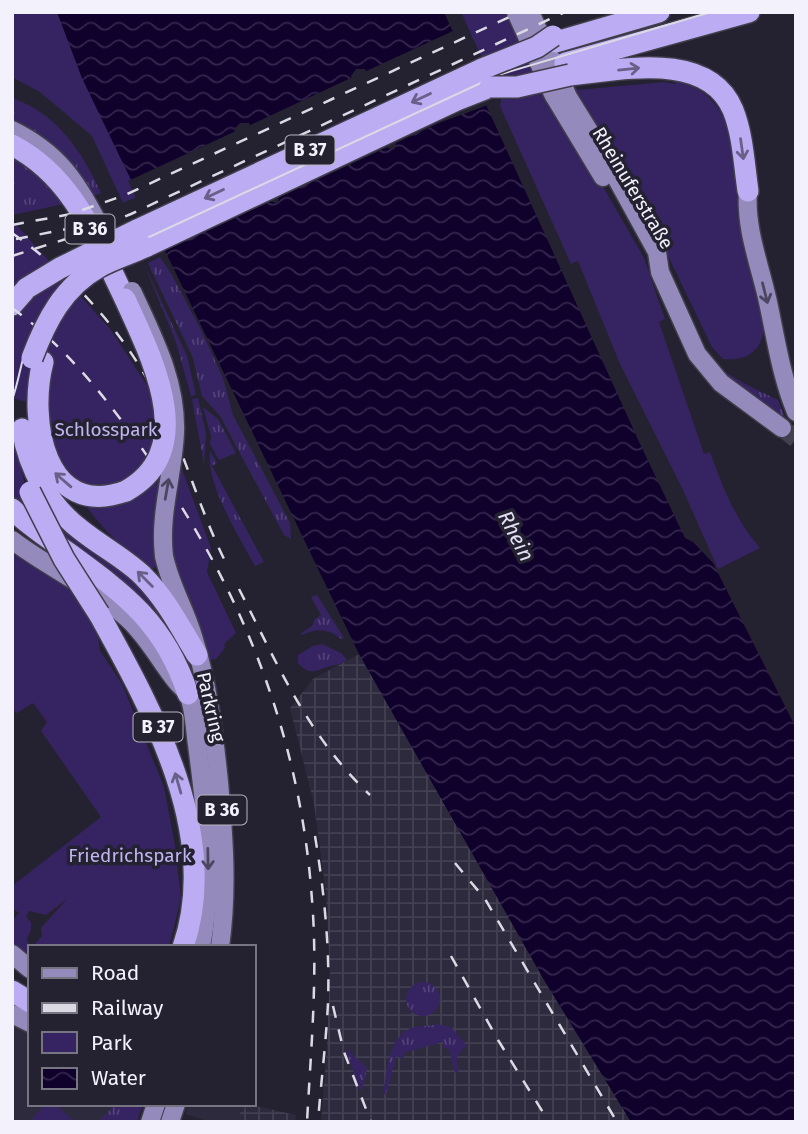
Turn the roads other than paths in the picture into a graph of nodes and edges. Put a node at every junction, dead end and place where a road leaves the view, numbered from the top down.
1 (516, 12) edge
2 (530, 12) edge
3 (613, 12) edge
4 (659, 12) edge
5 (749, 12) edge
6 (549, 42) junction
7 (568, 69) junction
8 (12, 130) edge
9 (12, 145) edge
10 (748, 191) joint
11 (660, 272) junction
12 (20, 294) edge
13 (128, 295) junction
14 (12, 305) edge
15 (796, 412) tunnel mouth
16 (29, 415) junction
17 (782, 428) tunnel mouth
18 (12, 509) edge
19 (12, 540) edge
20 (187, 674) junction
21 (225, 858) junction
22 (237, 883) dead end
23 (184, 945) edge
24 (201, 945) edge
25 (220, 945) edge
26 (12, 954) edge
27 (28, 967) edge
28 (12, 991) edge
29 (25, 1015) edge

1 - 11 main road, Rheinuferstraße
2 - 11 main road, Rheinuferstraße
3 - 6 highway
4 - 6 highway, B 37
5 - 7 highway
6 -> 12 highway, B 37, bridge
7 -> 10 highway
7 - 16 highway, B 37, bridge
8 - 13 main road, B 36
9 - 13 highway, B 36
10 -> 15 main road
11 - 17 main road
12 - 14 highway, B 37
13 -> 16 highway, B 36, bridge
20 -> 13 main road, B 36, bridge
20 -> 16 highway
23 -> 16 highway, B 37, bridge
18 - 20 highway, Parkring / B 37
19 - 20 main road
20 - 21 main road, Parkring / B 36
20 -> 24 main road, Parkring / B 37
21 - 22 main road
21 - 25 main road, Parkring / B 36
26 - 27 main road
28 - 29 highway

